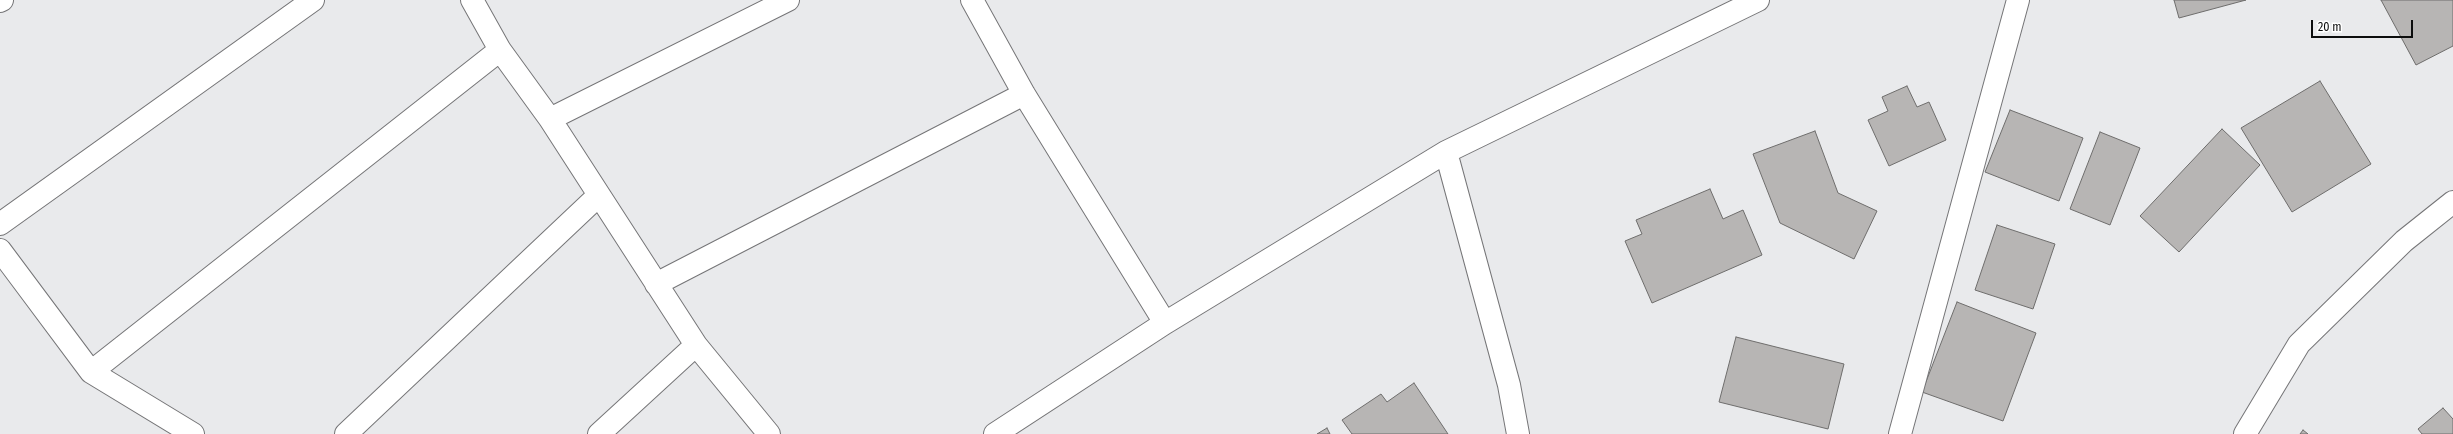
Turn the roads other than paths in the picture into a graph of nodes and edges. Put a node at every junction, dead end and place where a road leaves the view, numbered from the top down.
1 (314, 0) edge
2 (472, 0) edge
3 (788, 0) edge
4 (972, 0) edge
5 (1758, 0) edge
6 (2018, 0) edge
7 (500, 50) junction
8 (1024, 94) junction
9 (550, 119) junction
10 (1446, 152) junction
11 (598, 196) junction
12 (2453, 202) edge
13 (0, 224) edge
14 (0, 250) edge
15 (656, 284) junction
16 (1165, 323) junction
17 (696, 345) junction
18 (91, 372) junction
19 (193, 434) edge
20 (346, 434) edge
21 (600, 434) edge
22 (769, 434) edge
23 (995, 434) edge
24 (1518, 434) edge
25 (1900, 434) edge
26 (2245, 434) edge

1 - 13 street
2 - 7 street
3 - 9 street
4 - 8 street
5 - 10 street
6 - 25 street
7 - 9 street
7 - 18 street
8 - 15 street
8 - 16 street
9 - 11 street
10 - 16 street
10 - 24 street
11 - 15 street
11 - 20 street
12 - 26 street
14 - 18 street
15 - 17 street
16 - 23 street
17 - 21 street
17 - 22 street
18 - 19 street

